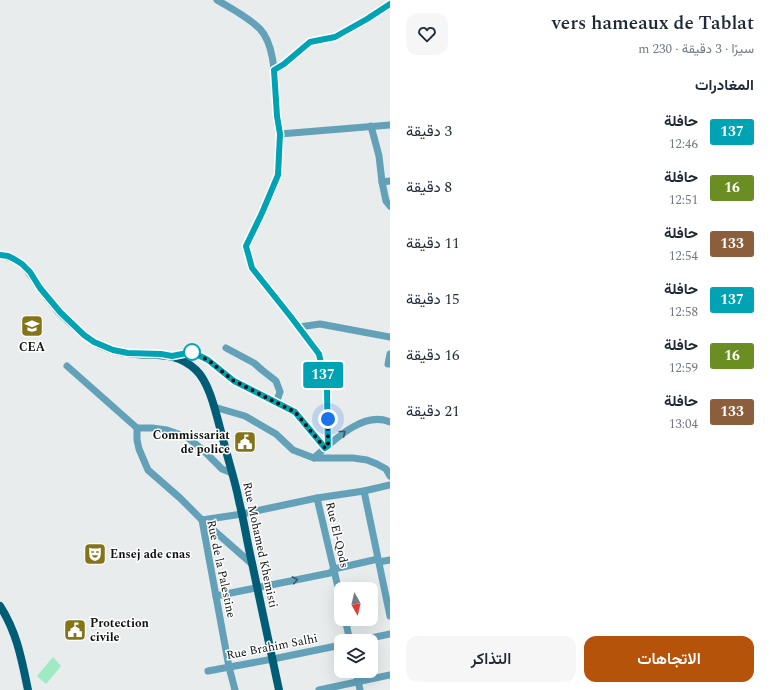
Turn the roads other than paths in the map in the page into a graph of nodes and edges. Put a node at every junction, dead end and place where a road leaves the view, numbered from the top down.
1 (217, 0) edge
2 (390, 4) edge
3 (274, 70) junction
4 (390, 125) edge
5 (371, 126) junction
6 (280, 134) junction
7 (390, 181) edge
8 (382, 182) junction
9 (390, 206) edge
10 (0, 255) edge
11 (299, 327) junction
12 (390, 337) edge
13 (226, 348) dead end
14 (390, 354) edge
15 (172, 356) junction
16 (388, 364) dead end
17 (67, 366) dead end
18 (276, 403) junction
19 (214, 406) junction
20 (390, 422) edge
21 (137, 428) junction
22 (327, 447) junction
23 (314, 458) junction
24 (232, 473) junction
25 (390, 476) edge
26 (390, 484) edge
27 (364, 490) junction
28 (317, 498) junction
29 (242, 514) junction
30 (202, 520) junction
31 (390, 560) edge
32 (379, 561) junction
33 (252, 564) junction
34 (334, 570) junction
35 (337, 582) edge
36 (257, 587) junction
37 (216, 596) junction
38 (0, 606) edge
39 (390, 616) edge
40 (390, 634) edge
41 (378, 637) edge
42 (334, 646) edge
43 (273, 659) junction
44 (229, 667) junction
45 (208, 671) dead end
46 (390, 675) edge
47 (357, 678) edge
48 (358, 682) junction
49 (28, 690) edge
50 (235, 690) edge
51 (279, 690) edge
52 (319, 690) edge
53 (360, 690) edge

1 - 3 street
2 - 3 street
3 - 6 street
4 - 5 street
5 - 6 street
5 - 8 street
6 - 11 street
7 - 8 street
8 - 9 street
10 - 15 main road
11 - 12 street
11 - 22 street
13 - 18 street
14 - 16 street
15 - 18 street
15 - 19 main road, Rue Mohamed Khemisti
17 - 21 street
18 - 22 street
19 - 23 street
19 - 24 main road, Rue Mohamed Khemisti
22 -> 20 street
21 - 24 street
21 - 30 street, Rue de la Palestine
22 - 23 street
23 - 25 street
24 - 29 main road, Rue Mohamed Khemisti
26 - 27 street
27 - 28 street
27 - 32 street
28 - 29 street
28 - 34 street, Rue El-Qods
29 - 30 street
29 - 33 main road, Rue Mohamed Khemisti
30 - 33 street
30 - 37 street, Rue de la Palestine
31 - 32 street
32 - 34 street
32 - 39 street
33 - 36 main road, Rue Mohamed Khemisti
34 - 35 street, Rue El-Qods
36 -> 34 street
36 - 37 street
36 - 43 main road, Rue Mohamed Khemisti
37 - 44 street, Rue de la Palestine
38 - 49 main road
40 - 41 street
42 - 43 street, Rue Brahim Salhi
43 - 44 street, Rue Brahim Salhi
43 - 51 main road, Rue Mohamed Khemisti
44 - 45 street, Rue Brahim Salhi
44 - 50 street, Rue de la Palestine
46 - 48 street
47 - 48 street
48 - 52 street
48 - 53 street

